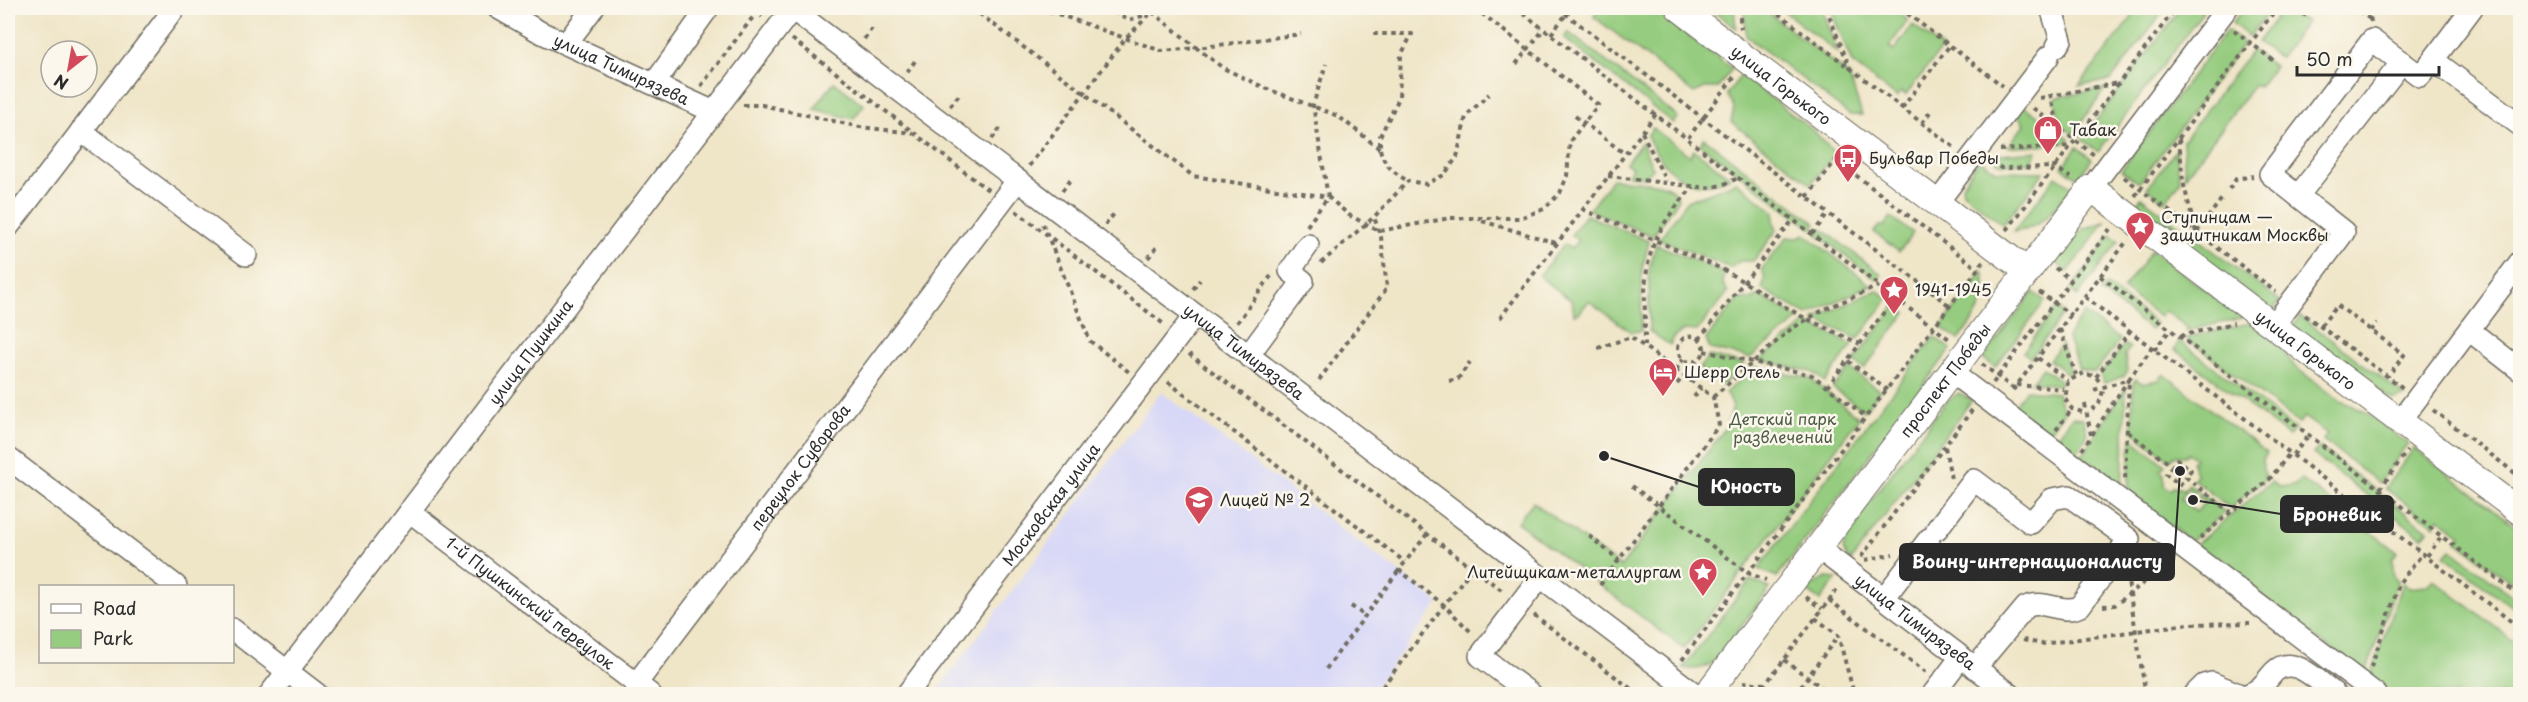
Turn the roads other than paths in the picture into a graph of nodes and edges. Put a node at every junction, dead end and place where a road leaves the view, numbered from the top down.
1 (175, 8) edge
2 (498, 8) edge
3 (593, 8) edge
4 (708, 8) edge
5 (792, 8) edge
6 (1679, 8) edge
7 (2051, 8) edge
8 (2472, 8) edge
9 (2223, 13) edge
10 (566, 44) junction
11 (2433, 60) junction
12 (2402, 62) junction
13 (654, 84) junction
14 (716, 109) junction
15 (2520, 125) edge
16 (81, 131) junction
17 (1025, 186) junction
18 (2091, 188) junction
19 (2298, 196) junction
20 (1936, 203) junction
21 (8, 226) edge
22 (1308, 246) dead end
23 (246, 255) dead end
24 (2520, 262) edge
25 (2027, 271) junction
26 (1195, 315) junction
27 (2267, 321) junction
28 (2469, 330) junction
29 (1248, 356) junction
30 (2520, 370) edge
31 (1974, 382) junction
32 (2409, 428) junction
33 (8, 458) edge
34 (409, 511) junction
35 (2520, 512) edge
36 (1818, 548) junction
37 (1540, 577) junction
38 (175, 585) edge
39 (1884, 598) junction
40 (234, 631) edge
41 (1968, 663) junction
42 (287, 671) junction
43 (643, 689) edge
44 (1937, 689) edge
45 (2372, 692) edge
46 (270, 694) edge
47 (317, 694) edge
48 (907, 694) edge
49 (1531, 694) edge
50 (1695, 694) edge
51 (1707, 694) edge
52 (2010, 694) edge
53 (2195, 694) edge
54 (2238, 694) edge
55 (2249, 694) edge
56 (2335, 694) edge

1 - 16 street
2 - 10 street, улица Тимирязева
3 - 10 street
4 - 13 street
5 - 14 street, улица Пушкина
5 - 17 street, улица Тимирязева
6 - 20 main road, улица Горького
7 - 20 street
8 - 11 street
9 - 18 street, проспект Победы
10 - 13 street, улица Тимирязева
11 - 12 street
11 - 15 street
12 - 19 street
12 - 19 street
13 - 14 street, улица Тимирязева
14 - 34 street, улица Пушкина
16 - 21 street
16 - 23 street
17 - 26 street, улица Тимирязева
17 - 43 street, переулок Суворова
18 - 25 main road, проспект Победы
18 - 27 main road, улица Горького
19 - 27 street
20 - 25 main road, улица Горького
22 - 29 street
24 - 28 street
25 - 31 main road, проспект Победы
26 - 29 street, улица Тимирязева
26 - 48 street, Московская улица
27 - 32 main road, улица Горького
28 - 30 street
28 - 32 street
29 - 37 street, улица Тимирязева
31 - 36 main road, проспект Победы
31 - 45 street
32 - 35 main road, улица Горького
33 - 38 street
34 - 42 street, улица Пушкина
34 - 43 street, 1-й Пушкинский переулок
36 - 39 street, улица Тимирязева
36 - 51 main road, проспект Победы
37 - 49 street
37 - 50 street, улица Тимирязева
39 - 41 street, улица Тимирязева
39 - 41 street
40 - 42 street
41 - 44 street
41 - 52 street, улица Тимирязева
42 - 46 street, улица Пушкина
42 - 47 street
53 - 54 street
55 - 56 street

